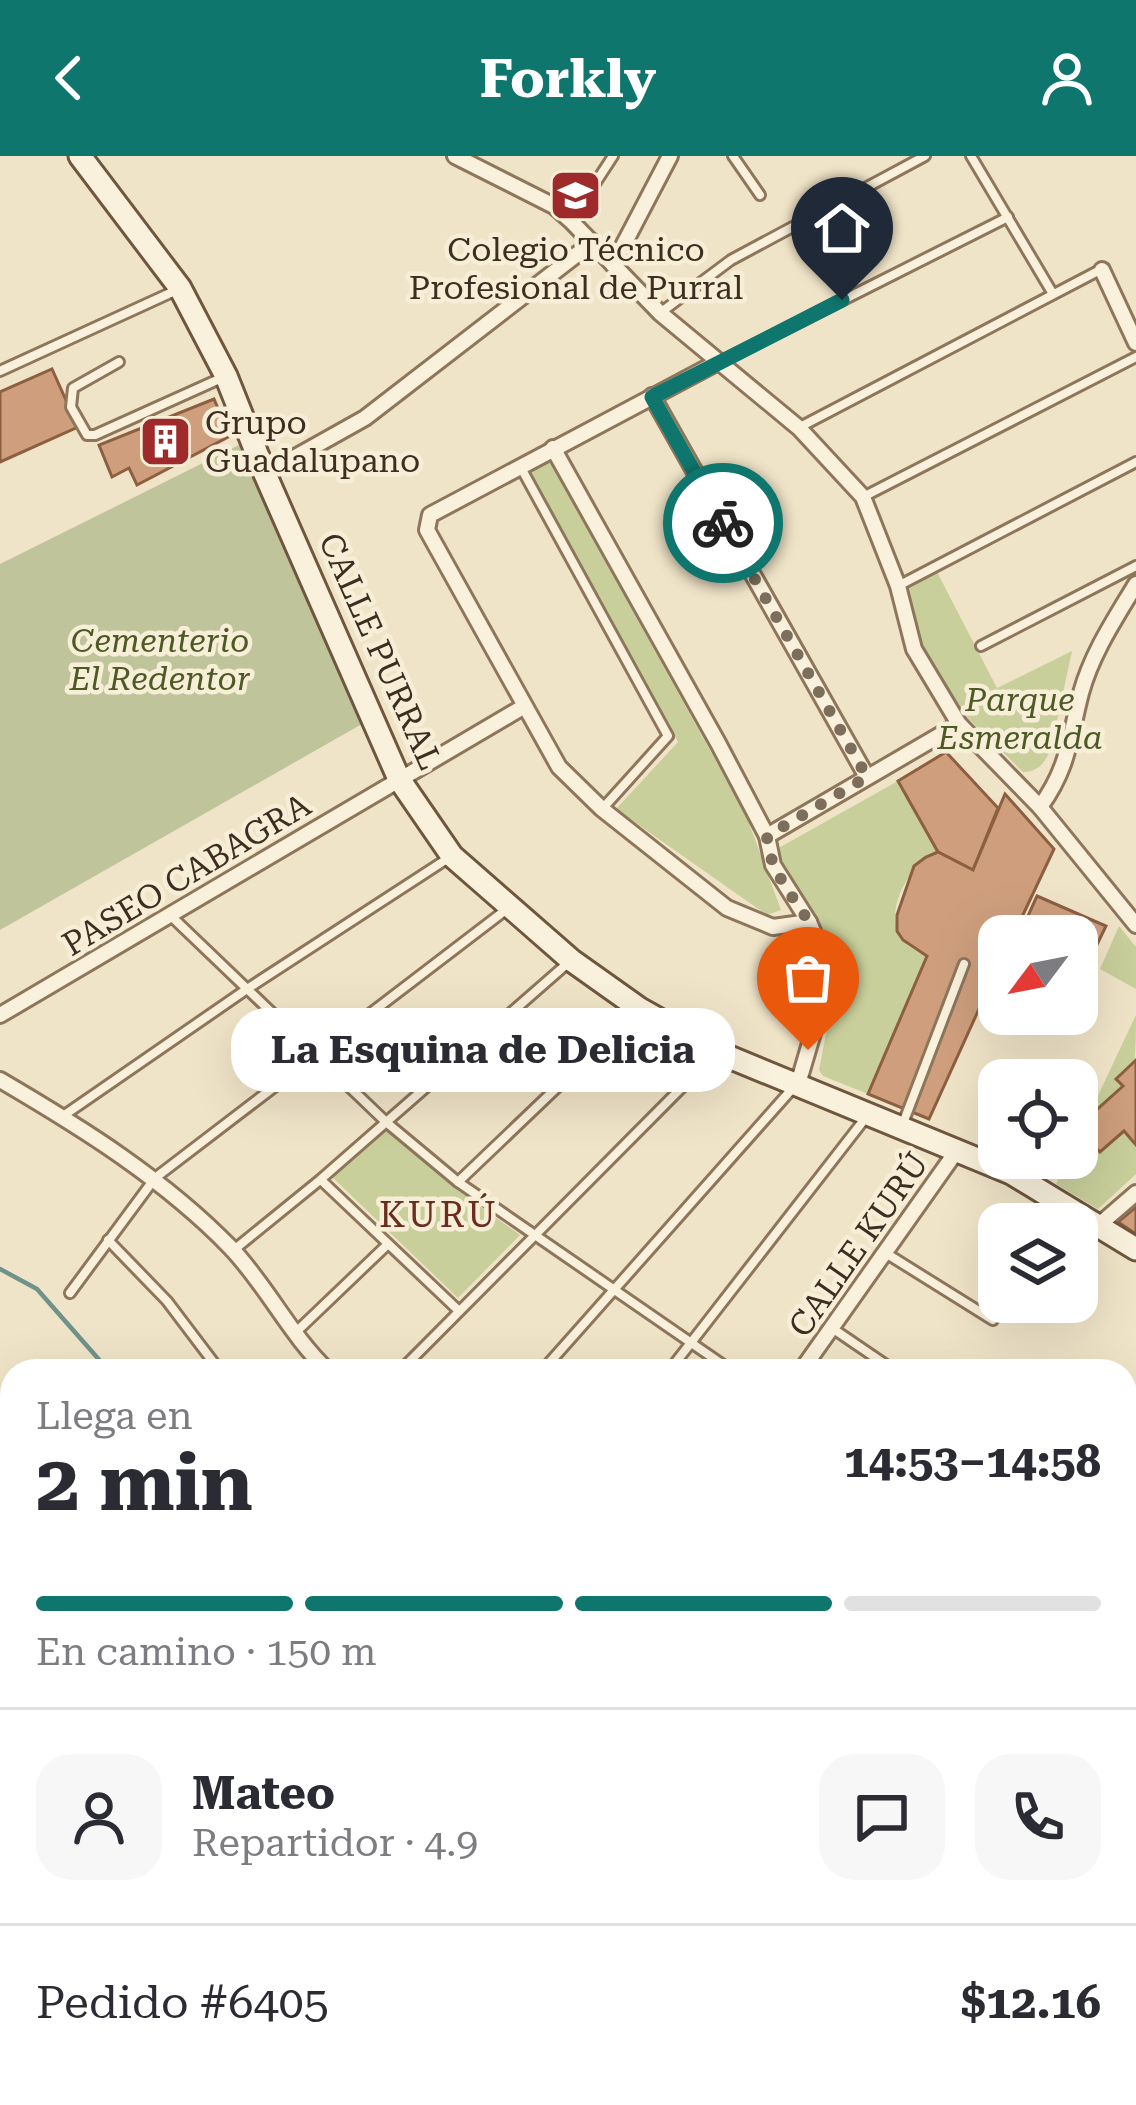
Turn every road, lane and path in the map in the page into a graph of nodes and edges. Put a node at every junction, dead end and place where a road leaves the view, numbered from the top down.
1 (80, 156) edge
2 (455, 156) edge
3 (614, 156) edge
4 (670, 156) edge
5 (926, 156) edge
6 (971, 156) edge
7 (739, 158) edge
8 (760, 195) dead end
9 (1008, 217) junction
10 (572, 220) junction
11 (593, 242) junction
12 (613, 265) junction
13 (1102, 270) joint
14 (181, 288) junction
15 (1053, 294) junction
16 (660, 313) junction
17 (1136, 343) edge
18 (1136, 357) edge
19 (119, 362) dead end
20 (718, 362) junction
21 (0, 371) edge
22 (226, 376) junction
23 (652, 397) junction
24 (799, 428) junction
25 (553, 448) junction
26 (1136, 462) edge
27 (520, 465) junction
28 (265, 474) junction
29 (863, 497) junction
30 (1136, 566) edge
31 (1136, 584) edge
32 (898, 586) junction
33 (981, 646) dead end
34 (523, 707) junction
35 (958, 724) junction
36 (867, 777) junction
37 (399, 778) junction
38 (1040, 807) junction
39 (602, 809) junction
40 (767, 836) junction
41 (452, 856) junction
42 (509, 908) junction
43 (171, 916) junction
44 (809, 922) junction
45 (1136, 925) edge
46 (571, 960) junction
47 (964, 964) dead end
48 (247, 988) junction
49 (640, 1009) junction
50 (0, 1015) edge
51 (717, 1052) junction
52 (316, 1054) junction
53 (0, 1080) edge
54 (798, 1084) junction
55 (868, 1115) junction
56 (62, 1116) junction
57 (386, 1122) junction
58 (902, 1127) junction
59 (958, 1149) junction
60 (155, 1178) junction
61 (320, 1180) junction
62 (458, 1182) junction
63 (1136, 1192) edge
64 (1099, 1225) junction
65 (533, 1235) junction
66 (107, 1240) junction
67 (388, 1244) junction
68 (1136, 1249) edge
69 (234, 1250) junction
70 (884, 1252) junction
71 (614, 1289) junction
72 (70, 1293) dead end
73 (459, 1311) junction
74 (978, 1311) edge
75 (832, 1327) junction
76 (294, 1334) junction
77 (690, 1342) junction
78 (211, 1359) edge
79 (317, 1359) edge
80 (412, 1359) edge
81 (553, 1359) edge
82 (678, 1359) edge
83 (715, 1359) edge
84 (809, 1359) edge
85 (878, 1359) edge

1 - 14 street, CALLE PURRAL
2 - 10 street
3 - 10 lane
4 - 12 street
5 - 16 lane
6 - 9 lane
7 - 8 lane
9 - 15 lane
9 - 20 lane
10 - 11 street
11 - 12 street
11 - 28 street
12 - 16 street
13 - 15 lane
13 - 17 street
14 - 21 lane
14 - 22 street, CALLE PURRAL
15 - 24 lane
16 - 20 street
18 - 29 lane
19 - 22 lane
20 - 23 street
20 - 24 street
22 - 28 street, CALLE PURRAL
23 - 25 street
23 - 36 street
24 - 29 street
25 - 27 street
25 - 40 street
26 - 32 lane
27 - 34 street
27 - 39 lane
28 - 37 street, CALLE PURRAL
29 - 32 street
30 - 33 lane
31 - 38 street
32 - 35 street
34 - 37 street, PASEO CABAGRA
34 - 39 street
35 - 36 street
35 - 38 street
36 - 40 street
37 - 41 street, CALLE PURRAL
37 - 43 street, PASEO CABAGRA
38 - 45 street
39 - 44 street
40 - 44 street
41 - 42 street, CALLE PURRAL
41 - 48 lane
42 - 46 street, CALLE PURRAL
42 - 52 lane
43 - 48 lane
43 - 50 street, PASEO CABAGRA
44 - 54 street
46 - 49 street, CALLE PURRAL
46 - 57 lane
47 - 58 lane
48 - 52 lane
48 - 56 lane
49 - 51 street, CALLE PURRAL
49 - 62 lane
51 - 54 street, CALLE PURRAL
51 - 65 lane
52 - 57 lane
52 - 60 lane
53 - 56 street
54 - 55 street, CALLE PURRAL
54 - 71 lane
55 - 58 street, CALLE PURRAL
55 - 77 lane
56 - 60 street
57 - 61 lane
57 - 62 lane
58 - 59 street, CALLE PURRAL
59 - 64 street, CALLE PURRAL
59 - 70 street, CALLE KURÚ
60 - 66 lane
60 - 69 street
61 - 67 lane
61 - 69 lane
62 - 65 lane
63 - 64 street
64 - 68 street, CALLE PURRAL
65 - 71 lane
65 - 73 lane
66 - 72 lane
66 - 78 lane
67 - 73 lane
67 - 76 lane
69 - 76 street
70 - 74 lane
70 - 75 street, CALLE KURÚ
71 - 77 lane
71 - 81 lane
73 - 80 lane
75 - 84 street, CALLE KURÚ
75 - 85 lane
76 - 79 street
77 - 82 lane
77 - 83 lane

